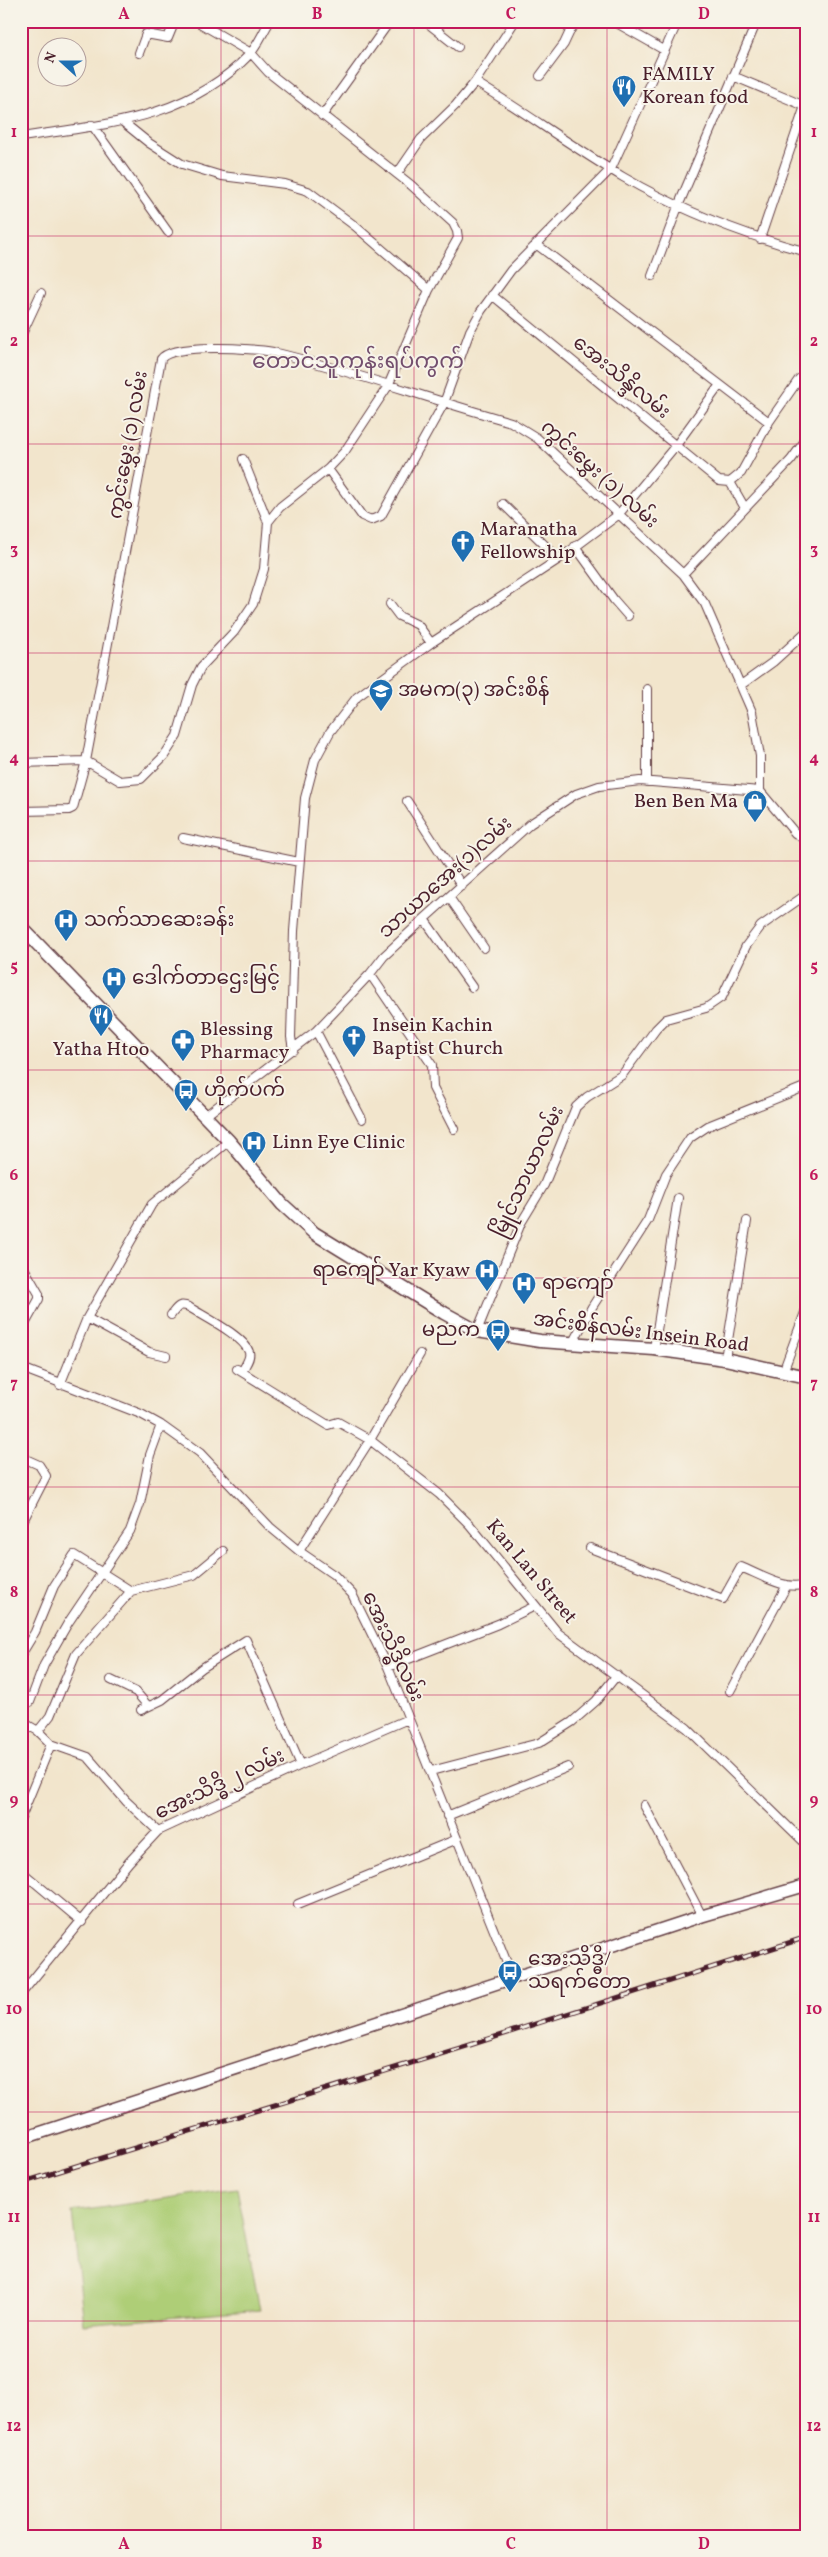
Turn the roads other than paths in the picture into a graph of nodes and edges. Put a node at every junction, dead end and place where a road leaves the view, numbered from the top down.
1 (175, 21) edge
2 (196, 21) edge
3 (270, 21) edge
4 (390, 21) edge
5 (426, 21) edge
6 (443, 21) edge
7 (515, 21) edge
8 (579, 21) edge
9 (613, 21) edge
10 (678, 21) edge
11 (756, 21) edge
12 (436, 29) junction
13 (458, 47) dead end
14 (664, 50) junction
15 (140, 53) dead end
16 (251, 53) junction
17 (540, 76) dead end
18 (733, 76) junction
19 (475, 82) junction
20 (806, 104) edge
21 (322, 116) junction
22 (123, 122) junction
23 (92, 125) junction
24 (21, 137) edge
25 (611, 169) junction
26 (397, 174) junction
27 (679, 204) junction
28 (168, 232) dead end
29 (760, 239) junction
30 (536, 244) junction
31 (807, 252) edge
32 (652, 276) dead end
33 (429, 290) junction
34 (41, 293) dead end
35 (492, 295) junction
36 (21, 336) edge
37 (798, 380) dead end
38 (388, 386) junction
39 (720, 386) junction
40 (444, 403) junction
41 (769, 422) junction
42 (807, 438) edge
43 (676, 444) junction
44 (243, 459) dead end
45 (328, 469) junction
46 (730, 482) junction
47 (503, 504) dead end
48 (745, 508) junction
49 (618, 515) junction
50 (268, 522) junction
51 (575, 546) junction
52 (559, 559) junction
53 (683, 574) junction
54 (390, 604) dead end
55 (628, 616) dead end
56 (807, 630) edge
57 (430, 643) junction
58 (741, 685) junction
59 (648, 690) dead end
60 (21, 762) edge
61 (86, 762) junction
62 (647, 782) junction
63 (760, 791) junction
64 (407, 801) dead end
65 (21, 811) edge
66 (183, 838) dead end
67 (807, 841) edge
68 (299, 862) junction
69 (462, 886) junction
70 (807, 894) edge
71 (449, 897) junction
72 (424, 918) junction
73 (21, 927) edge
74 (484, 948) dead end
75 (370, 974) junction
76 (472, 987) dead end
77 (316, 1031) junction
78 (293, 1050) junction
79 (807, 1086) edge
80 (205, 1116) junction
81 (362, 1118) dead end
82 (454, 1129) dead end
83 (229, 1141) junction
84 (678, 1198) dead end
85 (747, 1221) dead end
86 (21, 1263) edge
87 (807, 1307) edge
88 (171, 1315) dead end
89 (87, 1318) junction
90 (21, 1331) edge
91 (477, 1331) junction
92 (573, 1342) junction
93 (654, 1349) junction
94 (420, 1354) dead end
95 (166, 1356) dead end
96 (725, 1359) junction
97 (783, 1372) junction
98 (21, 1374) edge
99 (807, 1377) edge
100 (60, 1384) junction
101 (161, 1425) junction
102 (370, 1440) junction
103 (21, 1457) edge
104 (21, 1525) edge
105 (590, 1548) dead end
106 (223, 1551) dead end
107 (299, 1551) junction
108 (101, 1572) junction
109 (807, 1583) edge
110 (787, 1585) junction
111 (131, 1590) junction
112 (535, 1606) junction
113 (21, 1655) edge
114 (388, 1667) junction
115 (617, 1675) junction
116 (111, 1680) dead end
117 (730, 1691) dead end
118 (30, 1702) dead end
119 (408, 1719) junction
120 (21, 1721) edge
121 (38, 1731) junction
122 (51, 1744) junction
123 (301, 1764) junction
124 (568, 1767) dead end
125 (431, 1771) junction
126 (644, 1806) dead end
127 (448, 1816) junction
128 (21, 1818) edge
129 (158, 1831) junction
130 (455, 1840) junction
131 (807, 1845) edge
132 (21, 1871) edge
133 (807, 1885) edge
134 (298, 1904) dead end
135 (702, 1916) junction
136 (82, 1922) junction
137 (513, 1978) junction
138 (21, 1994) edge
139 (21, 2139) edge

1 - 15 street
2 - 16 street
3 - 16 street
4 - 21 street
5 - 12 street
6 - 12 street
7 - 19 street
8 - 17 street
9 - 14 street
10 - 14 street
11 - 18 street
12 - 13 street
14 - 25 street
16 - 21 street
16 - 22 street
18 - 20 street
18 - 27 street
19 - 25 street
19 - 26 street
20 - 29 street
21 - 26 street
22 - 23 street
22 - 33 street
23 - 24 street
23 - 28 street
25 - 27 street
25 - 30 street
26 - 33 street
27 - 29 street
27 - 32 street
29 - 31 street
30 - 35 street
30 - 39 street
33 - 38 street
34 - 36 street
35 - 40 street
35 - 43 street, အေးသိန္ဒိလမ်း
37 - 41 street
38 - 40 street, ကွင်းမွှေး (၁) လမ်း
38 - 45 street
38 - 61 street, ကွင်းမွှေး (၁) လမ်း
39 - 41 street
39 - 43 street
40 - 45 street
40 - 49 street, ကွင်းမွှေး (၁) လမ်း
41 - 46 street
42 - 48 street
43 - 46 street, အေးသိန္ဒိလမ်း
43 - 49 street
44 - 50 street
45 - 50 street
46 - 48 street
47 - 52 street
48 - 53 street
49 - 51 street
49 - 53 street, ကွင်းမွှေး (၁) လမ်း
50 - 61 street
51 - 52 street
51 - 55 street
52 - 57 street
53 - 58 street, ကွင်းမွှေး (၁) လမ်း
54 - 57 street
56 - 58 street
57 - 68 street
58 - 63 street, ကွင်းမွှေး (၁) လမ်း
59 - 62 street
60 - 61 street
61 - 65 street
62 - 63 street, သာယာအေး(၁)လမ်း
62 - 69 street, သာယာအေး(၁)လမ်း
63 - 67 street
64 - 69 street
66 - 68 street
68 - 78 street
69 - 71 street, သာယာအေး(၁)လမ်း
70 - 91 street, မြိုင်သာယာလမ်း
71 - 72 street, သာယာအေး(၁)လမ်း
71 - 74 street
72 - 75 street, သာယာအေး(၁)လမ်း
72 - 76 street
73 - 80 main road, အင်းစိန်လမ်း Insein Road
75 - 77 street, သာယာအေး(၁)လမ်း
75 - 82 street
77 - 78 street, သာယာအေး(၁)လမ်း
77 - 81 street
78 - 80 street, သာယာအေး(၁)လမ်း
79 - 92 street
80 - 83 main road, အင်းစိန်လမ်း Insein Road
83 - 89 street
83 - 91 main road, အင်းစိန်လမ်း Insein Road
84 - 93 street
85 - 96 street
86 - 90 street
87 - 97 street
88 - 102 street, Kan Lan Street
89 - 95 street
89 - 100 street
91 - 92 main road, အင်းစိန်လမ်း Insein Road
92 - 93 main road, အင်းစိန်လမ်း Insein Road
93 - 96 main road, အင်းစိန်လမ်း Insein Road
94 - 102 street
96 - 97 main road, အင်းစိန်လမ်း Insein Road
97 - 99 main road, အင်းစိန်လမ်း Insein Road
98 - 100 street, အေးသိဒ္ဓိလမ်း
100 - 101 street, အေးသိဒ္ဓိလမ်း
101 - 107 street, အေးသိဒ္ဓိလမ်း
101 - 108 street
102 - 107 street
102 - 112 street, Kan Lan Street
103 - 104 street
105 - 110 street
106 - 111 street
107 - 114 street, အေးသိဒ္ဓိလမ်း
108 - 111 street
108 - 113 street
108 - 118 street
109 - 110 street
110 - 117 street
111 - 121 street
112 - 114 street
112 - 115 street, Kan Lan Street
114 - 119 street, အေးသိဒ္ဓိလမ်း
115 - 125 street
115 - 131 street, Kan Lan Street
116 - 123 street
119 - 123 street, အေးသိဒ္ဓိ ၂ လမ်း
119 - 125 street, အေးသိဒ္ဓိလမ်း
120 - 121 street
121 - 122 street
122 - 128 street
122 - 129 street
123 - 129 street, အေးသိဒ္ဓိ ၂ လမ်း
124 - 127 street
125 - 127 street, အေးသိဒ္ဓိလမ်း
126 - 135 street
127 - 130 street, အေးသိဒ္ဓိလမ်း
129 - 136 street, အေးသိဒ္ဓိ ၂ လမ်း
130 - 134 street
130 - 137 street, အေးသိဒ္ဓိလမ်း
132 - 136 street
133 - 135 main road
135 - 137 main road
136 - 138 street, အေးသိဒ္ဓိ ၂ လမ်း
137 - 139 main road

